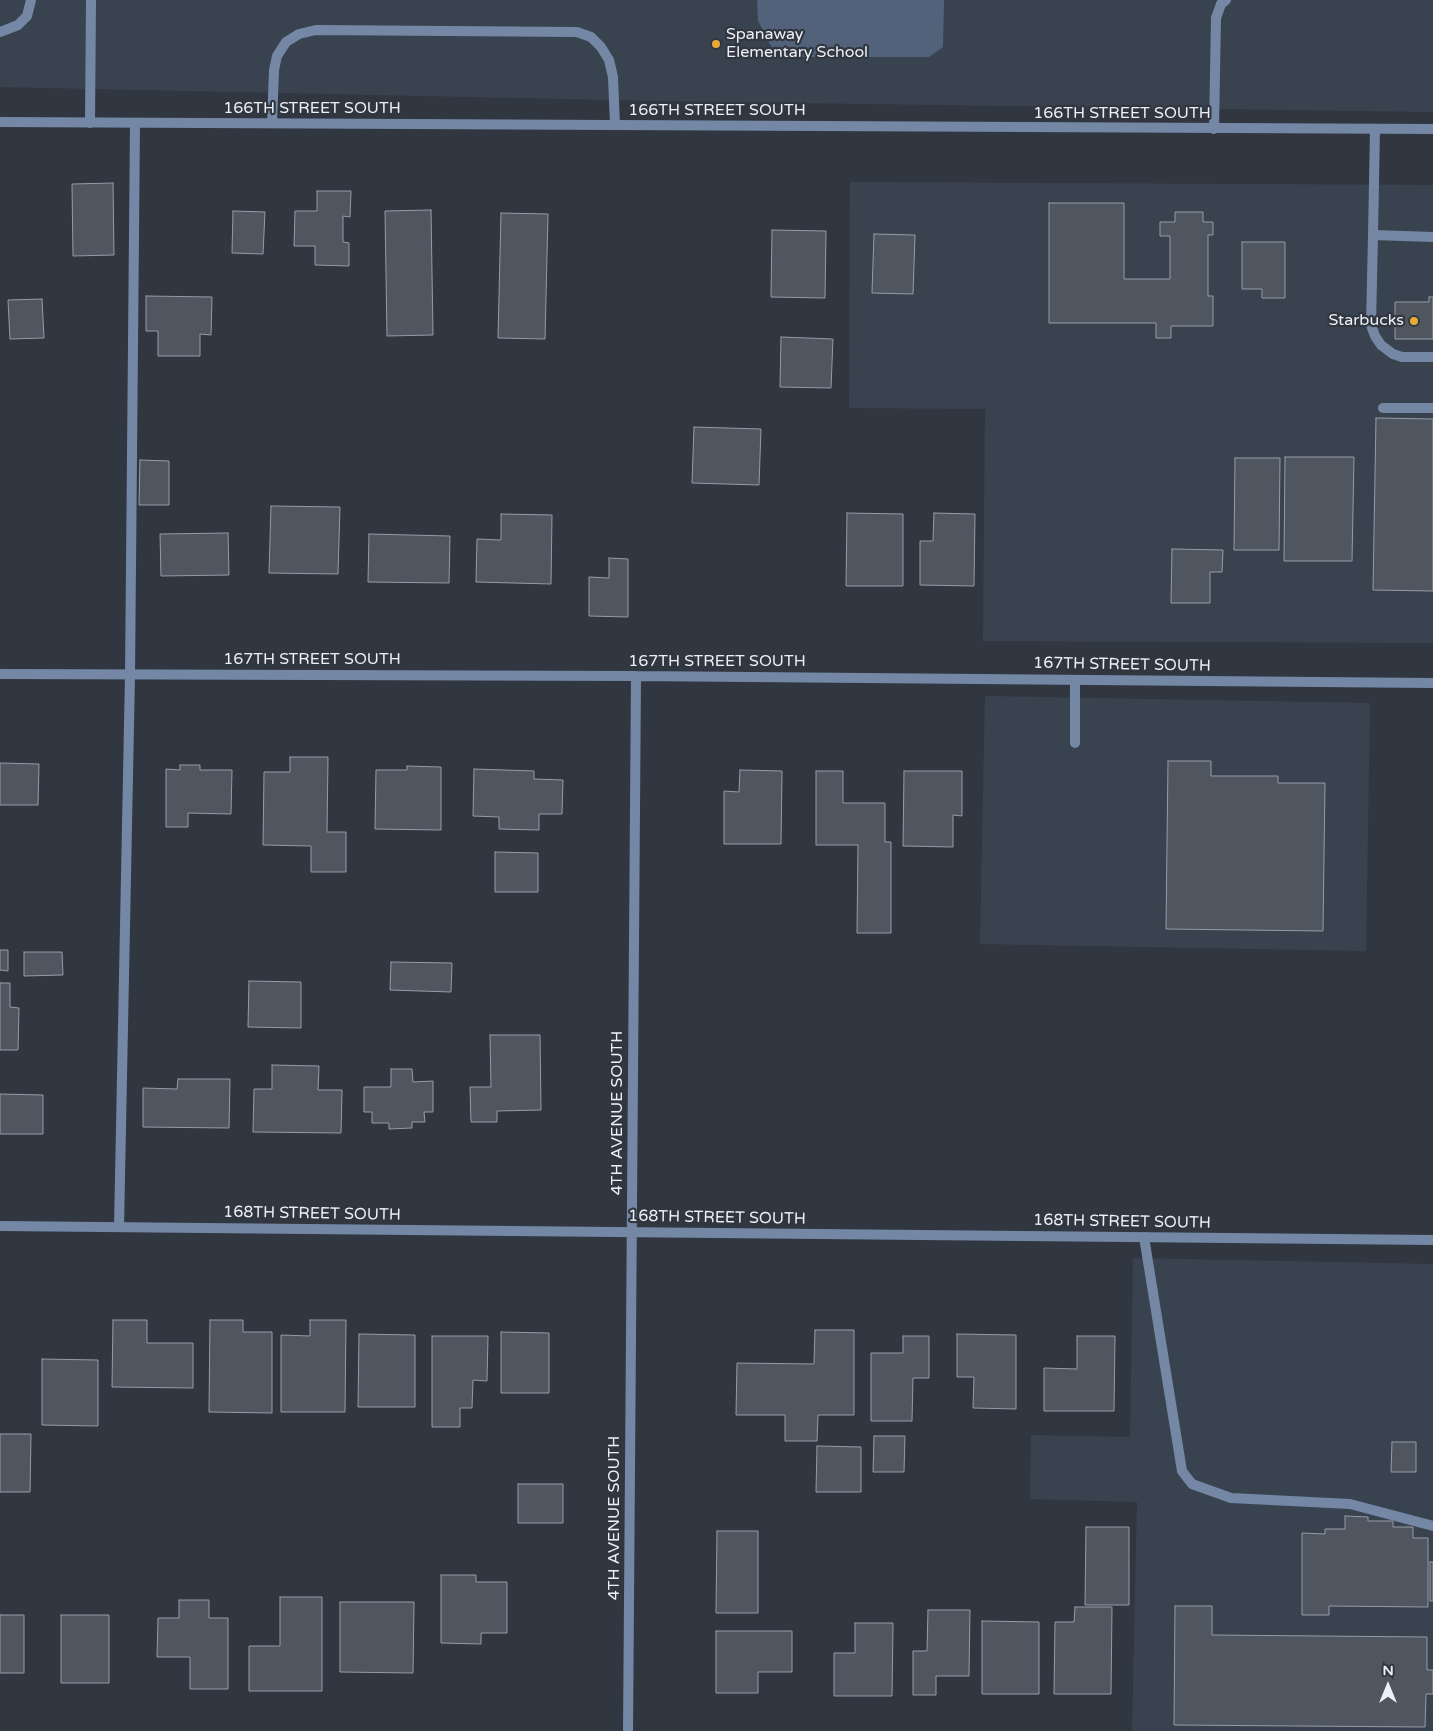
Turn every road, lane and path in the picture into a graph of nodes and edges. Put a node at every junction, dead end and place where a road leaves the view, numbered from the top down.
1 (31, 0) edge
2 (91, 0) edge
3 (1226, 0) edge
4 (0, 32) edge
5 (0, 122) edge
6 (90, 123) junction
7 (135, 123) junction
8 (272, 124) junction
9 (615, 125) junction
10 (1214, 129) junction
11 (1375, 129) junction
12 (1433, 129) edge
13 (1373, 235) junction
14 (1433, 237) edge
15 (1433, 357) edge
16 (1383, 408) dead end
17 (1433, 408) edge
18 (0, 674) edge
19 (130, 674) junction
20 (636, 676) junction
21 (1075, 680) junction
22 (1433, 683) edge
23 (1074, 743) dead end
24 (0, 1226) edge
25 (119, 1227) junction
26 (632, 1232) junction
27 (1144, 1237) junction
28 (1433, 1240) edge
29 (1433, 1526) edge
30 (628, 1731) edge

1 - 4 street
2 - 6 street
3 - 10 street
5 - 6 street, 166TH STREET SOUTH
6 - 7 street, 166TH STREET SOUTH
7 - 8 street, 166TH STREET SOUTH
7 - 19 street
8 - 9 street, 166TH STREET SOUTH
8 - 9 street
9 - 10 street, 166TH STREET SOUTH
10 - 11 street, 166TH STREET SOUTH
11 - 12 street, 166TH STREET SOUTH
11 - 13 street
13 - 14 street
13 - 15 street
16 - 17 street
18 - 19 street, 167TH STREET SOUTH
19 - 20 street, 167TH STREET SOUTH
19 - 25 street
20 - 21 street, 167TH STREET SOUTH
20 - 26 street, 4TH AVENUE SOUTH
21 - 22 street, 167TH STREET SOUTH
21 - 23 street
24 - 25 street, 168TH STREET SOUTH
25 - 26 street, 168TH STREET SOUTH
26 - 27 street, 168TH STREET SOUTH
26 - 30 street, 4TH AVENUE SOUTH
27 - 28 street, 168TH STREET SOUTH
27 - 29 street

